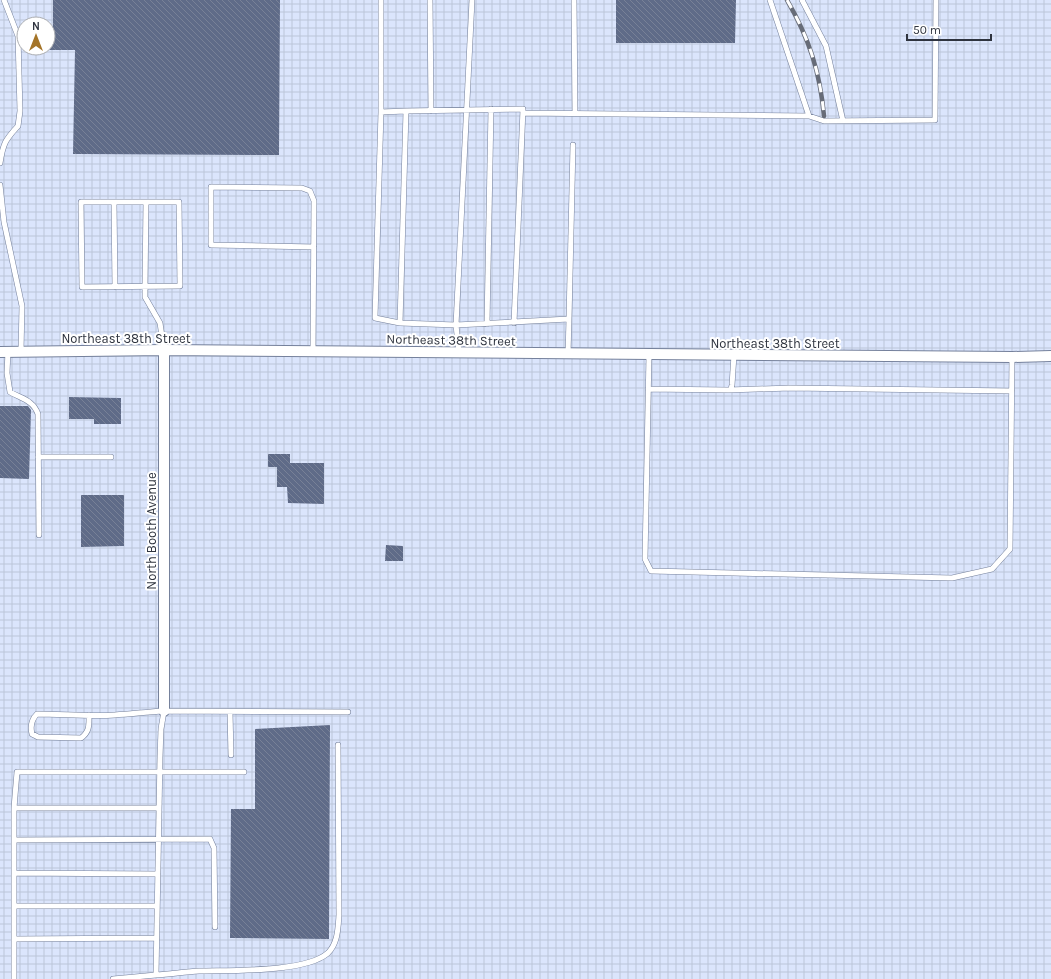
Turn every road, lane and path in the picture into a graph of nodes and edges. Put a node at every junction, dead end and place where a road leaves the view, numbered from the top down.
1 (4, 0) edge
2 (381, 0) edge
3 (430, 0) edge
4 (472, 0) edge
5 (574, 0) edge
6 (770, 0) edge
7 (802, 0) edge
8 (936, 0) edge
9 (467, 109) junction
10 (491, 109) junction
11 (430, 110) junction
12 (406, 111) junction
13 (381, 112) junction
14 (523, 113) junction
15 (575, 113) junction
16 (809, 116) junction
17 (843, 121) junction
18 (573, 145) dead end
19 (0, 162) edge
20 (0, 185) edge
21 (114, 202) junction
22 (146, 202) junction
23 (314, 247) junction
24 (145, 286) junction
25 (115, 287) junction
26 (570, 319) junction
27 (400, 323) junction
28 (514, 323) junction
29 (487, 324) junction
30 (456, 325) junction
31 (164, 350) junction
32 (4, 351) edge
33 (21, 351) junction
34 (313, 352) junction
35 (459, 353) junction
36 (568, 354) junction
37 (649, 354) junction
38 (734, 355) junction
39 (1051, 356) edge
40 (1012, 357) junction
41 (648, 389) junction
42 (729, 390) junction
43 (1012, 391) junction
44 (38, 457) junction
45 (111, 457) dead end
46 (39, 535) dead end
47 (164, 712) junction
48 (230, 712) junction
49 (348, 712) dead end
50 (89, 715) junction
51 (338, 745) dead end
52 (231, 755) dead end
53 (160, 771) junction
54 (244, 772) dead end
55 (14, 808) junction
56 (159, 808) junction
57 (158, 839) junction
58 (14, 840) junction
59 (14, 873) junction
60 (158, 874) junction
61 (14, 906) junction
62 (157, 906) junction
63 (215, 927) dead end
64 (157, 938) junction
65 (14, 939) junction
66 (156, 975) junction
67 (147, 978) edge
68 (14, 979) edge
69 (113, 979) edge

1 - 19 lane
2 - 13 lane
3 - 11 lane
4 - 9 lane
5 - 15 lane
6 - 16 lane
7 - 17 lane
8 - 17 lane
9 - 10 lane
9 - 11 lane
9 - 30 lane
10 - 14 lane
10 - 29 lane
11 - 12 lane
12 - 13 lane
12 - 27 lane
13 - 27 lane
14 - 15 lane
14 - 28 lane
15 - 16 lane
16 - 17 lane
18 - 26 lane
20 - 33 lane
21 - 22 lane
21 - 25 lane
21 - 25 lane
22 - 24 lane
22 - 24 lane
23 - 23 lane
23 - 34 lane
24 - 25 lane
24 - 31 lane
26 - 28 lane
26 - 36 lane
27 - 30 lane
28 - 29 lane
29 - 30 lane
30 - 35 lane
31 - 33 street, Northeast 38th Street
31 - 34 street, Northeast 38th Street
31 - 47 street, North Booth Avenue
32 - 33 street, Northeast 38th Street
32 - 44 lane
34 - 35 street, Northeast 38th Street
35 - 36 street, Northeast 38th Street
36 - 37 street, Northeast 38th Street
37 - 38 street, Northeast 38th Street
37 - 41 lane
38 - 40 street, Northeast 38th Street
38 - 42 lane
39 - 40 street, Northeast 38th Street
40 - 43 lane
41 - 42 lane
41 - 43 lane
42 - 43 lane
44 - 45 lane
44 - 46 lane
47 - 48 lane
47 - 50 lane
47 - 53 lane
48 - 49 lane
48 - 52 lane
50 - 50 lane
51 - 66 lane
53 - 54 lane
53 - 55 lane
53 - 56 lane
55 - 56 lane
55 - 58 lane
56 - 57 lane
57 - 58 lane
57 - 60 lane
57 - 63 lane
58 - 59 lane
59 - 60 lane
59 - 61 lane
60 - 62 lane
61 - 62 lane
61 - 65 lane
62 - 64 lane
64 - 65 lane
64 - 66 lane
65 - 68 lane
66 - 67 lane
67 - 69 lane

